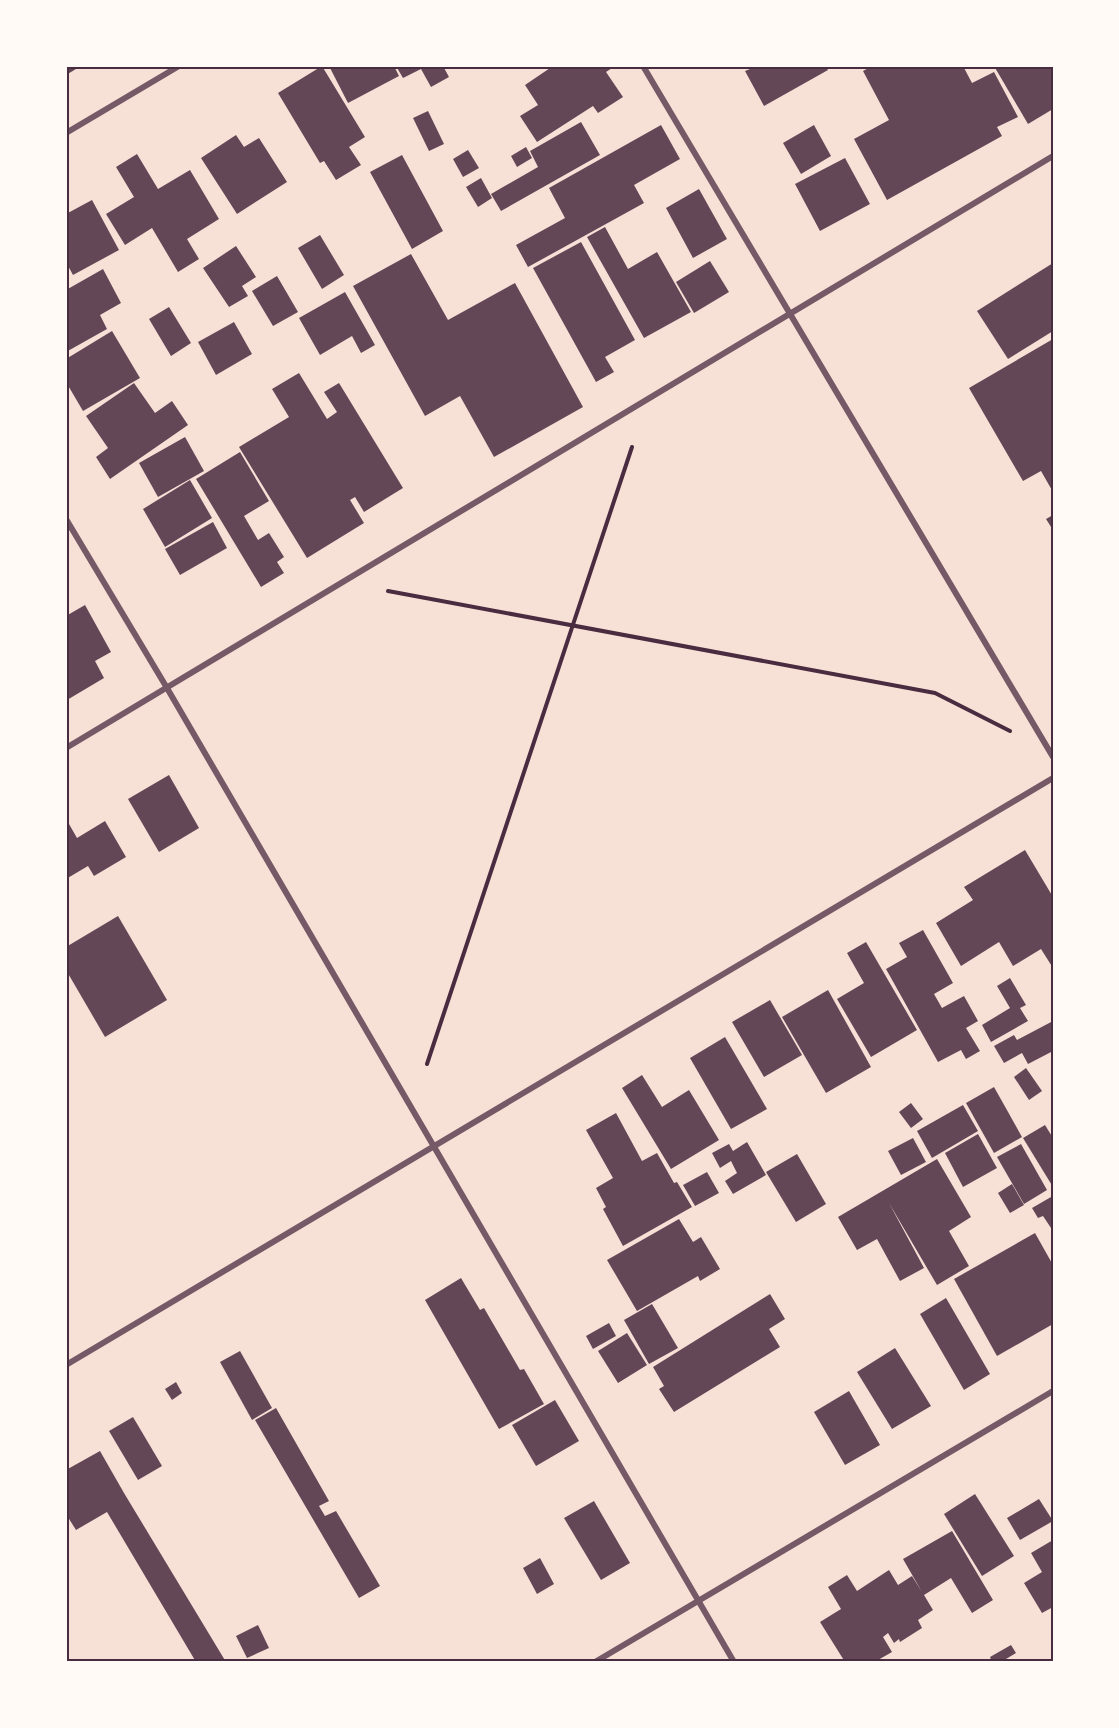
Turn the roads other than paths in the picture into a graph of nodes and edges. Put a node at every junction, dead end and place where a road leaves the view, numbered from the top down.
1 (179, 66) edge
2 (643, 66) edge
3 (66, 133) edge
4 (1053, 156) edge
5 (790, 314) junction
6 (66, 519) edge
7 (167, 688) junction
8 (66, 748) edge
9 (1053, 757) edge
10 (1053, 778) edge
11 (434, 1146) junction
12 (66, 1365) edge
13 (1053, 1391) edge
14 (698, 1601) junction
15 (595, 1662) edge
16 (734, 1662) edge

1 - 3 street
2 - 5 street
4 - 5 street
5 - 7 street
5 - 9 street
6 - 7 street
7 - 8 street
7 - 11 street
10 - 11 street
11 - 12 street
11 - 14 street
13 - 14 street
14 - 15 street
14 - 16 street

